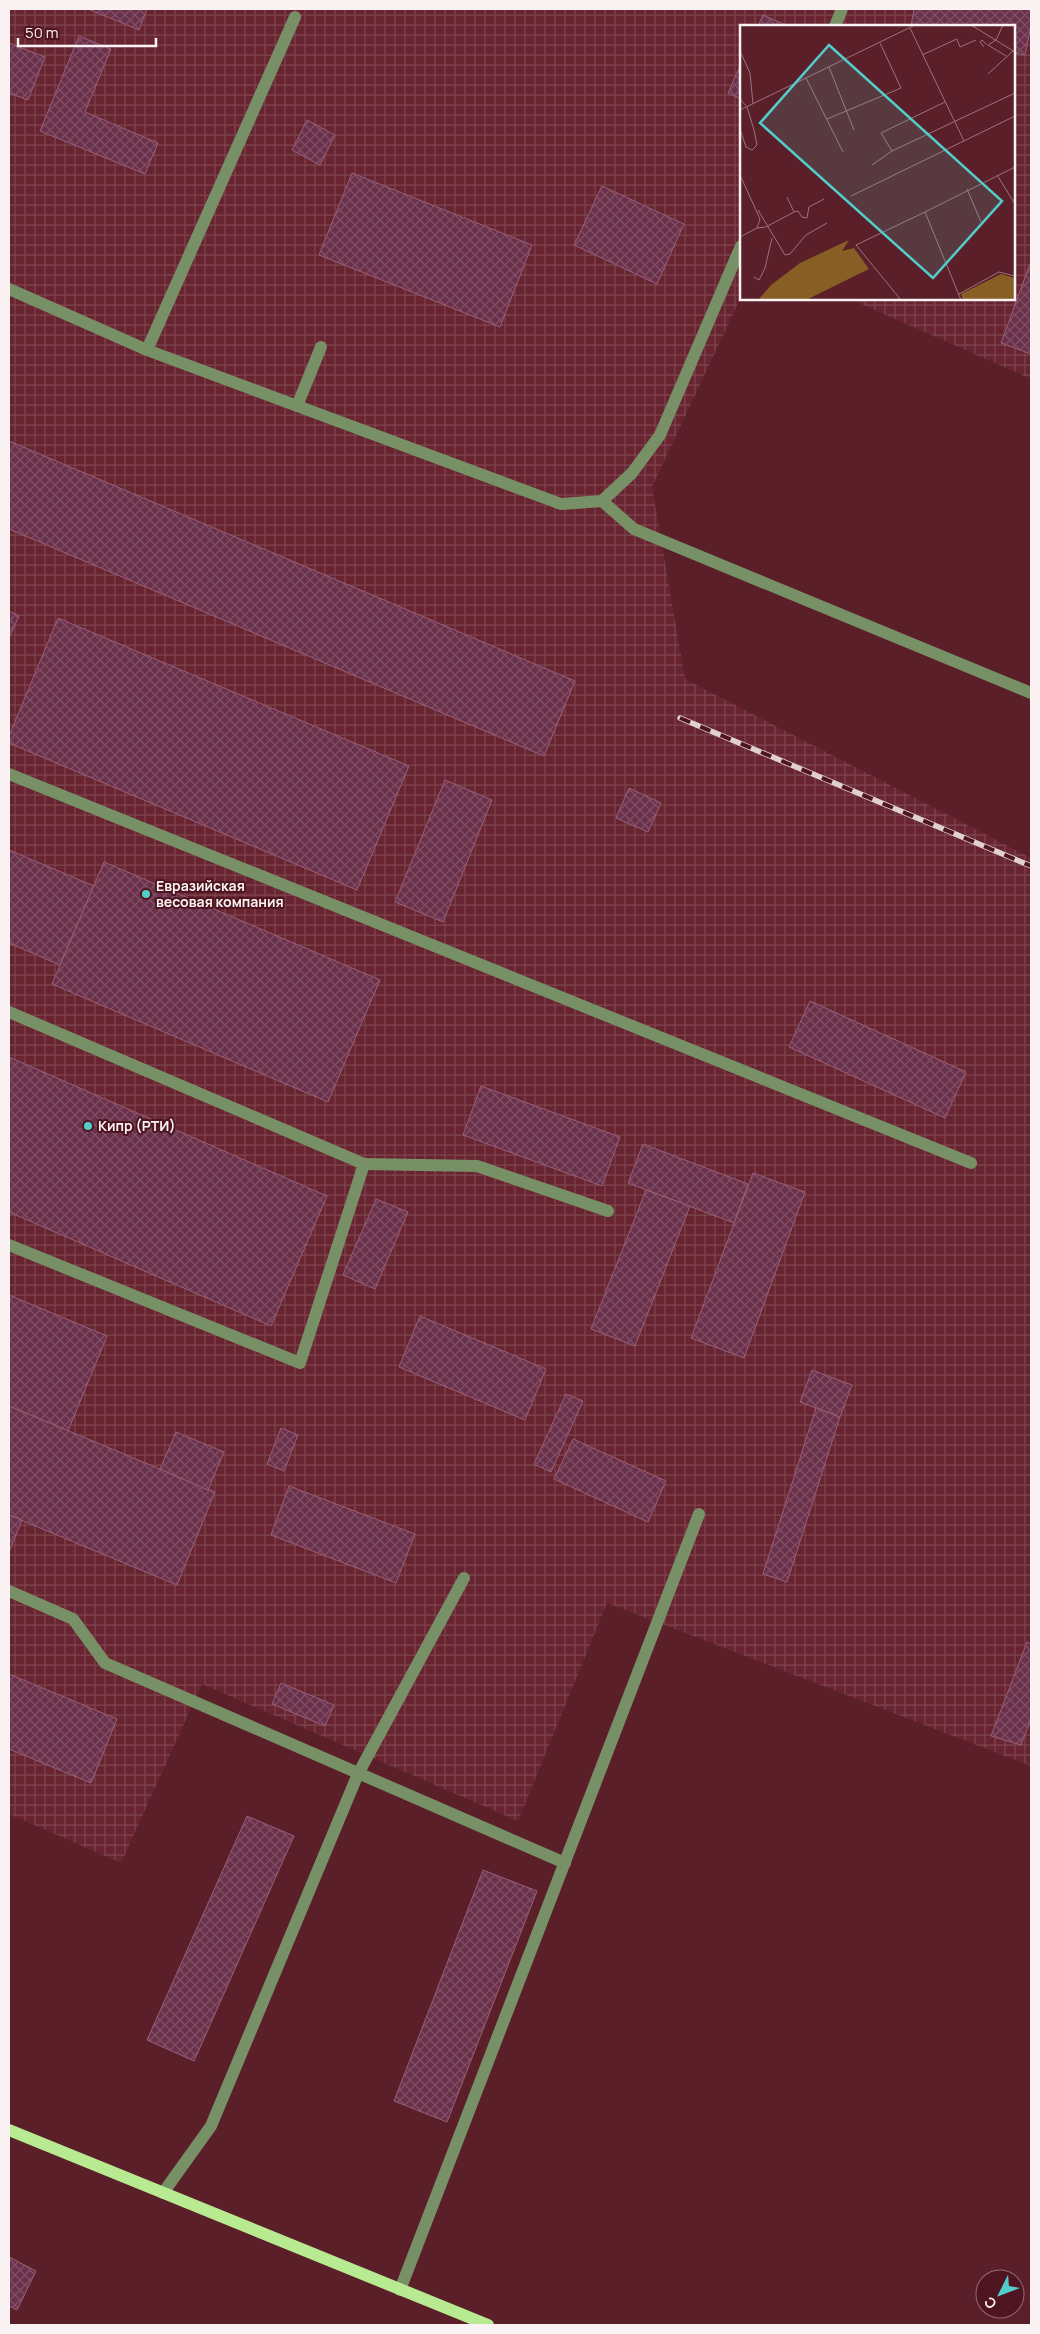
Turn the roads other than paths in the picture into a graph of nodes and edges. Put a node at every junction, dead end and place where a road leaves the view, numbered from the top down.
1 (842, 9) edge
2 (295, 17) dead end
3 (835, 25) edge
4 (740, 248) edge
5 (9, 289) edge
6 (321, 347) dead end
7 (146, 350) junction
8 (298, 406) junction
9 (602, 501) junction
10 (1031, 693) edge
11 (9, 774) edge
12 (9, 1012) edge
13 (971, 1163) dead end
14 (364, 1164) junction
15 (608, 1212) dead end
16 (9, 1246) edge
17 (699, 1514) dead end
18 (464, 1578) dead end
19 (9, 1591) edge
20 (358, 1774) junction
21 (564, 1863) junction
22 (9, 2130) edge
23 (163, 2193) junction
24 (400, 2290) junction
25 (488, 2325) edge

1 - 3 street
2 - 7 street
4 - 9 street
5 - 7 street
6 - 8 street
7 - 8 street
8 - 9 street
9 - 10 street
11 - 13 street
12 - 14 street
14 - 15 street
14 - 16 street
17 - 21 street
18 - 20 street
19 - 20 street
20 - 21 street
20 - 23 street
21 - 24 street
22 - 23 main road
23 - 24 main road
24 - 25 main road

